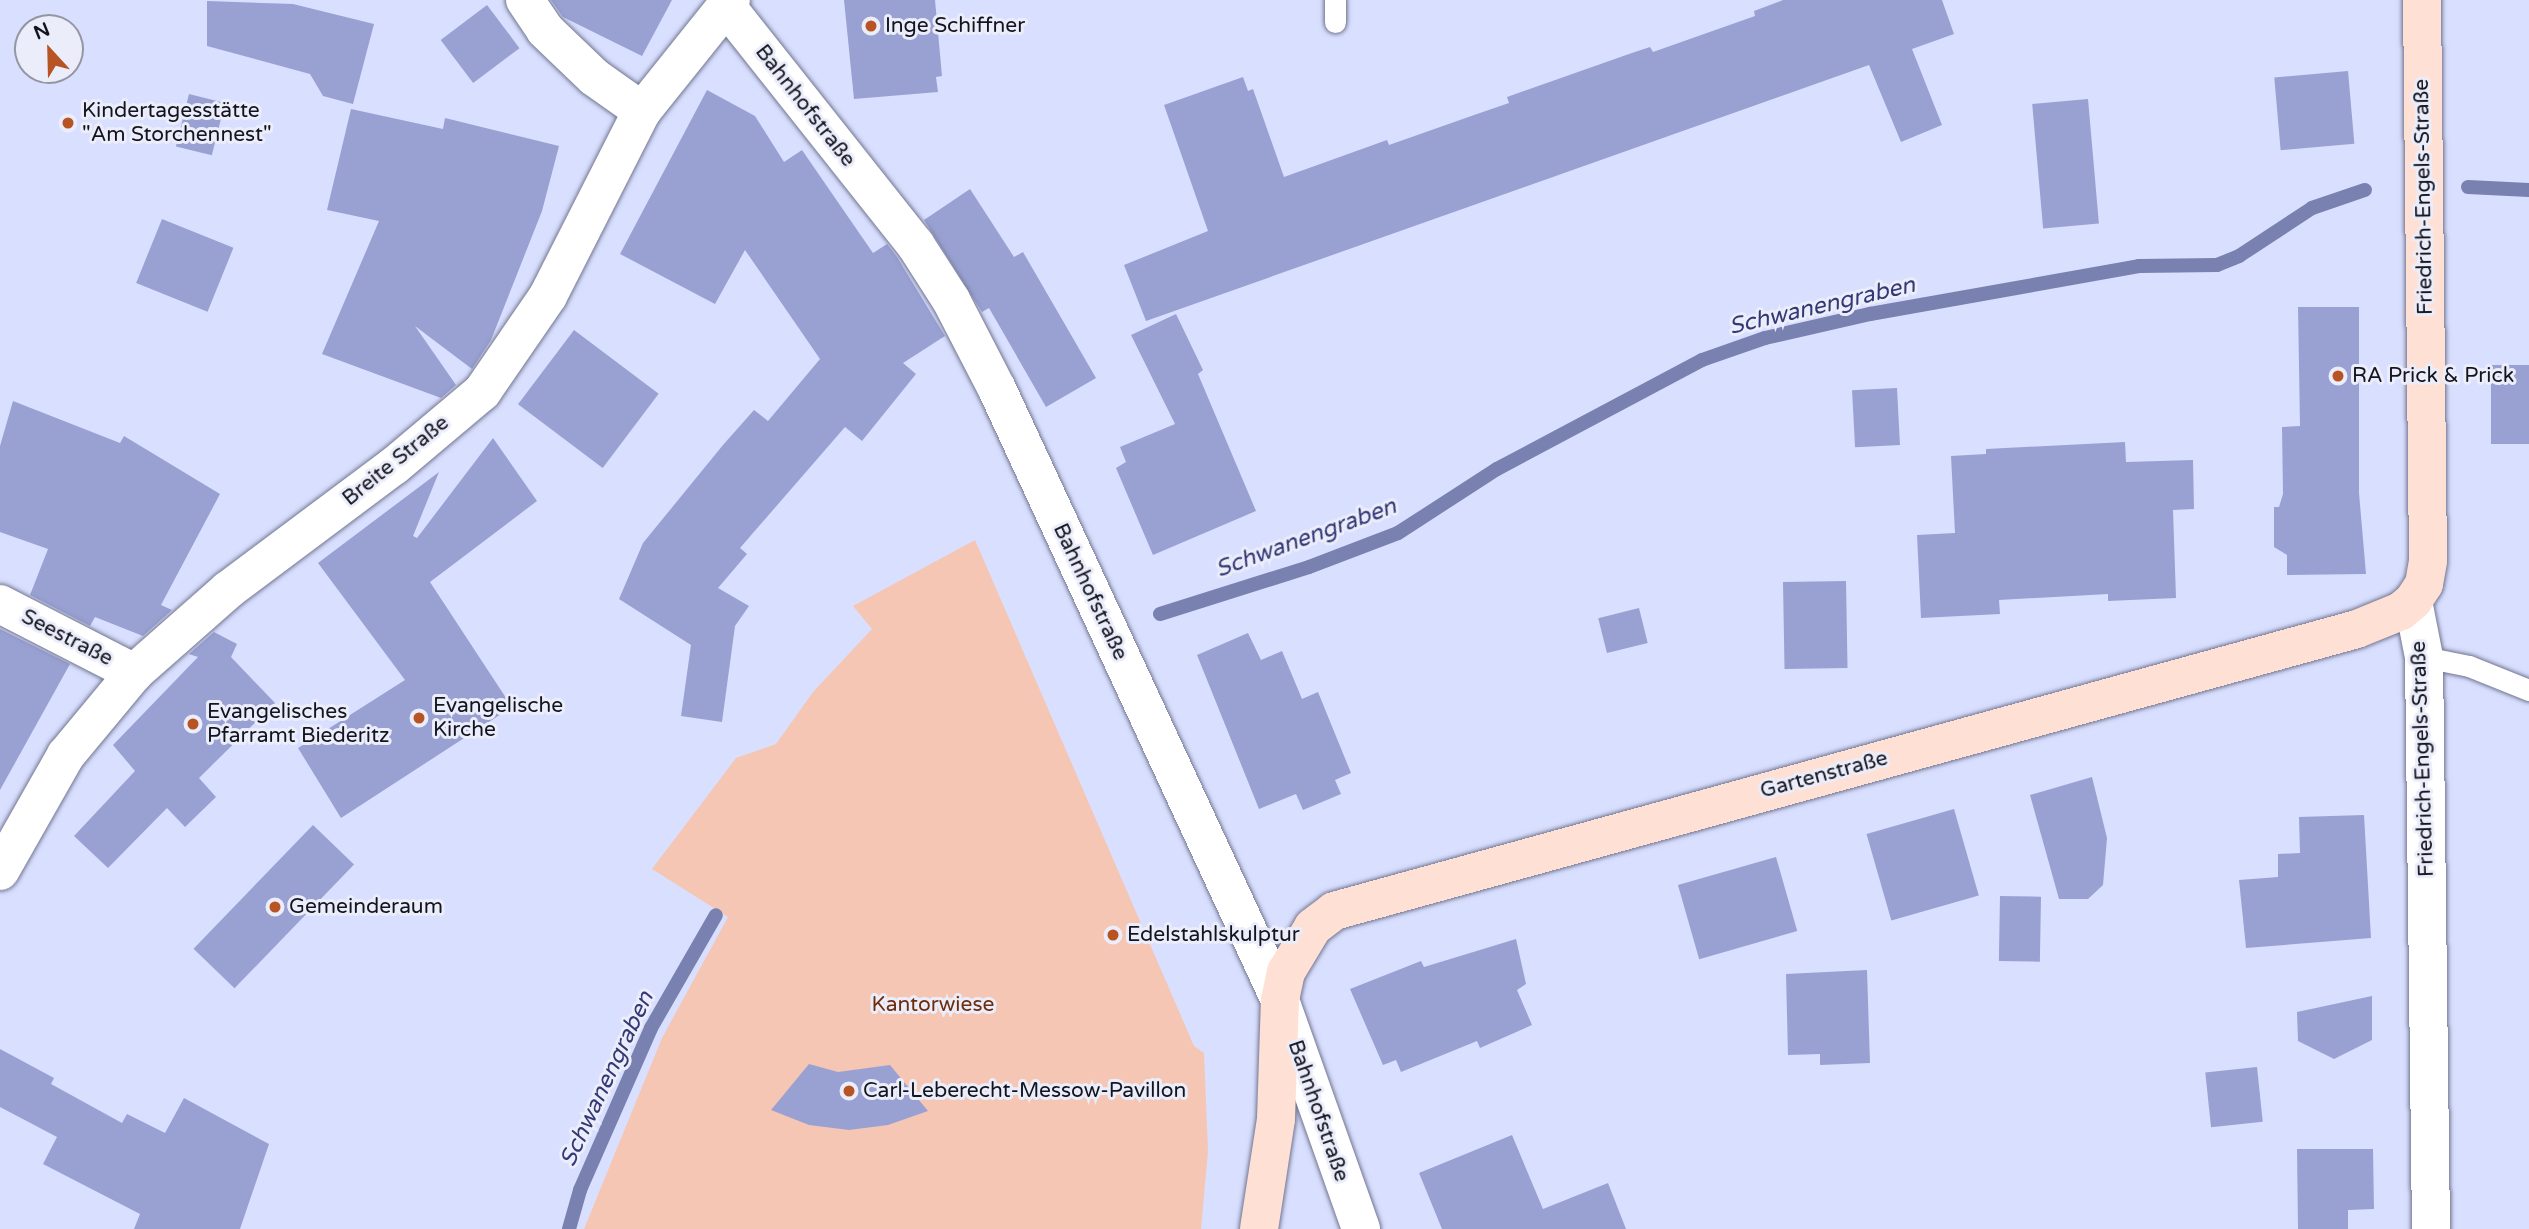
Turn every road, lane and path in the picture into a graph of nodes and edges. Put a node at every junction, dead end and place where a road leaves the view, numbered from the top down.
1 (524, 0) edge
2 (1335, 0) edge
3 (2422, 0) edge
4 (729, 4) edge
5 (1335, 22) dead end
6 (642, 111) junction
7 (2413, 601) junction
8 (0, 604) edge
9 (2424, 657) junction
10 (134, 673) junction
11 (2529, 690) edge
12 (0, 872) edge
13 (1280, 1000) junction
14 (1259, 1229) edge
15 (1361, 1229) edge
16 (2431, 1229) edge

1 - 6 street
2 - 5 lane
3 - 7 street, Friedrich-Engels-Straße
4 - 6 street, Breite Straße
4 - 13 street, Bahnhofstraße
6 - 10 street, Breite Straße
7 - 9 street, Friedrich-Engels-Straße
7 - 13 street, Gartenstraße
8 - 10 street, Seestraße
9 - 11 lane
9 - 16 street, Friedrich-Engels-Straße
10 - 12 street, Breite Straße
13 - 14 street, Gartenstraße
13 - 15 street, Bahnhofstraße

